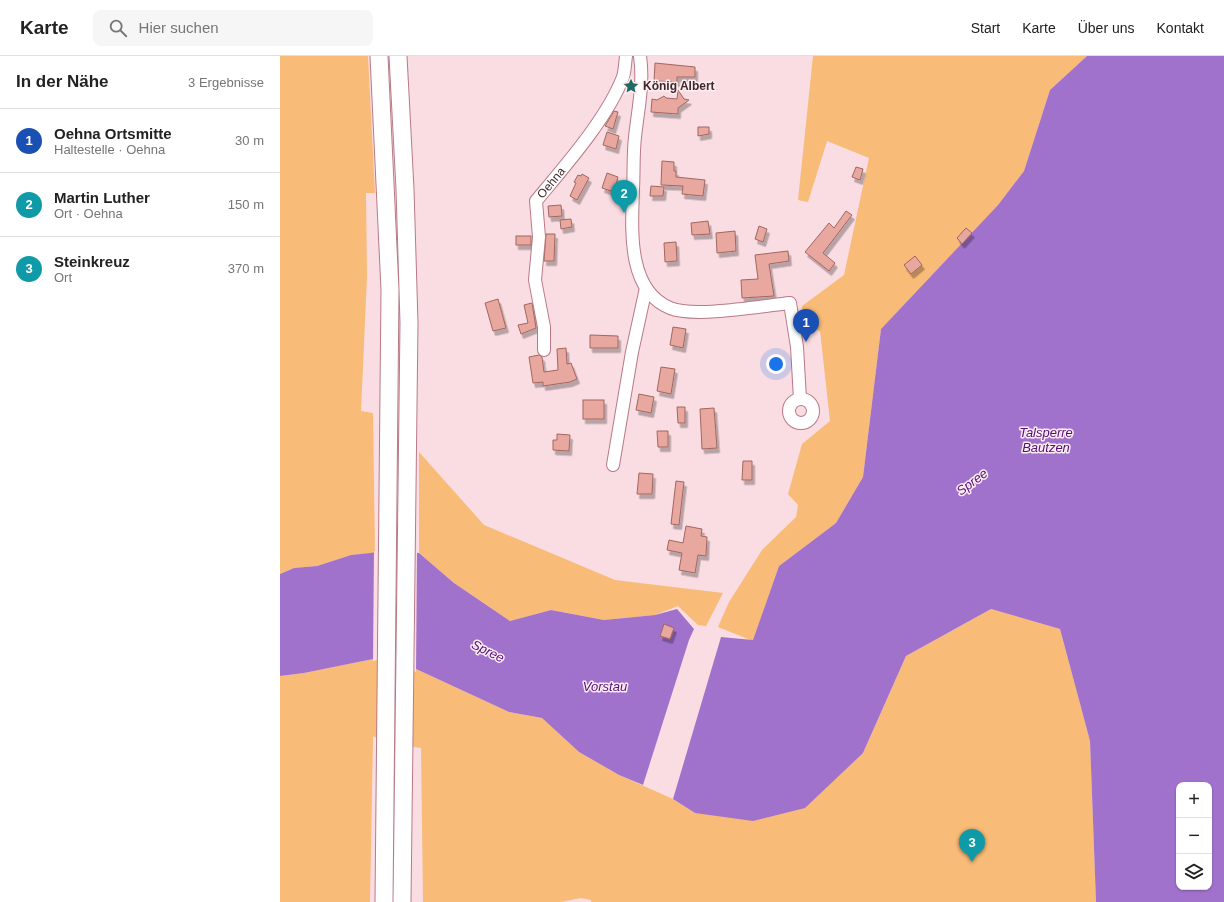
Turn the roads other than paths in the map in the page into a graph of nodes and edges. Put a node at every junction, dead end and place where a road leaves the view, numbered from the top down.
1 (379, 56) edge
2 (398, 56) edge
3 (626, 56) edge
4 (640, 56) edge
5 (646, 288) junction
6 (544, 350) dead end
7 (800, 399) dead end
8 (613, 465) dead end
9 (384, 902) edge
10 (402, 902) edge

1 - 9 highway
2 - 10 highway
3 - 6 street, Oehna
4 - 5 street
5 - 7 street
5 - 8 street

